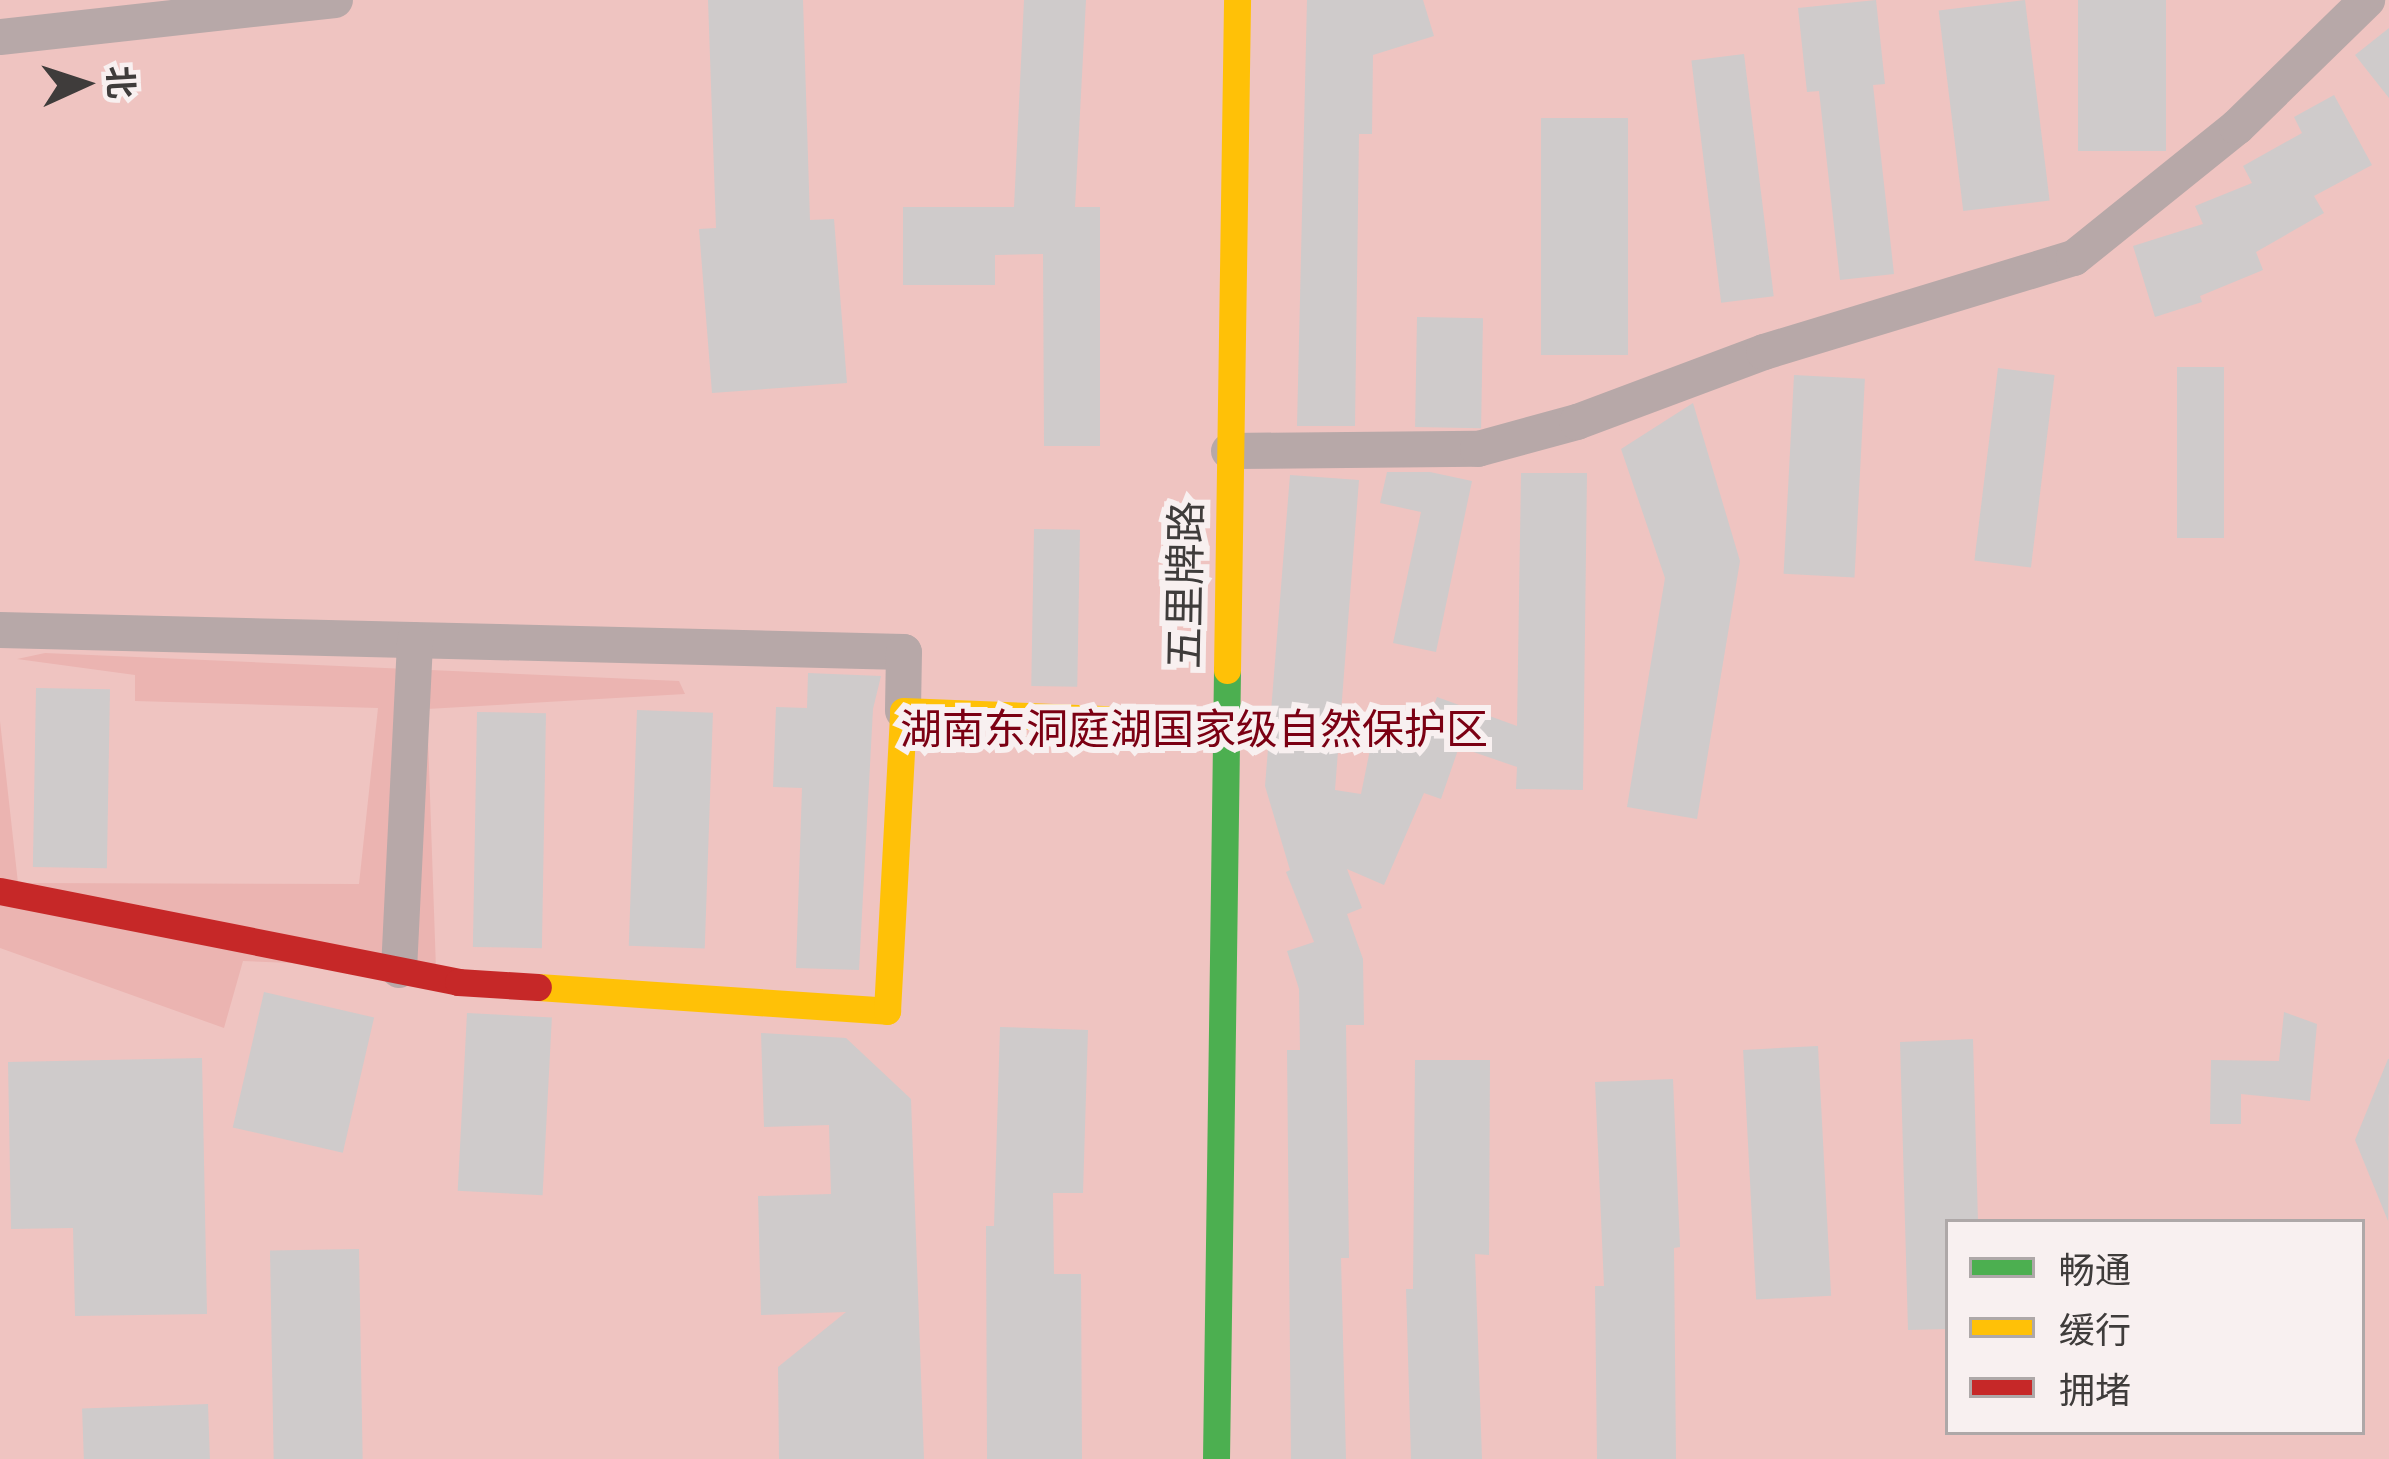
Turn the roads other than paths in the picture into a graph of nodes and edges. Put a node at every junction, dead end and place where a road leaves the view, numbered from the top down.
1 (335, 0) edge
2 (1237, 0) edge
3 (2367, 0) edge
4 (0, 37) edge
5 (1229, 452) junction
6 (0, 630) edge
7 (415, 640) junction
8 (903, 711) junction
9 (1197, 723) dead end
10 (0, 891) edge
11 (399, 970) junction
12 (1216, 1459) edge

1 - 4 street
2 - 5 street, 五里牌路
3 - 5 street
5 - 12 street, 五里牌路
6 - 7 street
7 - 8 street
7 - 11 street
8 - 9 street
8 - 11 street
10 - 11 street

